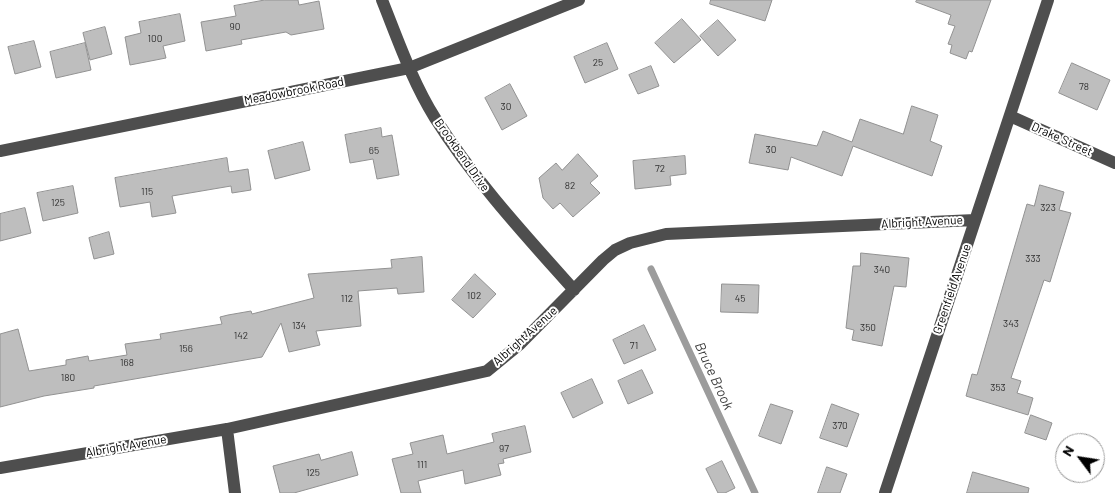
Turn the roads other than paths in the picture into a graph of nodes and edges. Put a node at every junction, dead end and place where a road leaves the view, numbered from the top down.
1 (382, 0) edge
2 (579, 0) edge
3 (1048, 0) edge
4 (409, 68) junction
5 (1010, 116) junction
6 (0, 151) edge
7 (1115, 162) edge
8 (975, 220) junction
9 (574, 290) junction
10 (227, 428) junction
11 (0, 468) edge
12 (235, 493) edge
13 (885, 493) edge

1 - 4 street, Brookbend Drive
2 - 4 street, Meadowbrook Road
3 - 5 street, Greenfield Avenue
4 - 6 street, Meadowbrook Road
4 - 9 street, Brookbend Drive
5 - 7 street, Drake Street
5 - 8 street, Greenfield Avenue
8 - 9 street, Albright Avenue
8 - 13 street, Greenfield Avenue
9 - 10 street, Albright Avenue
10 - 11 street, Albright Avenue
10 - 12 street

